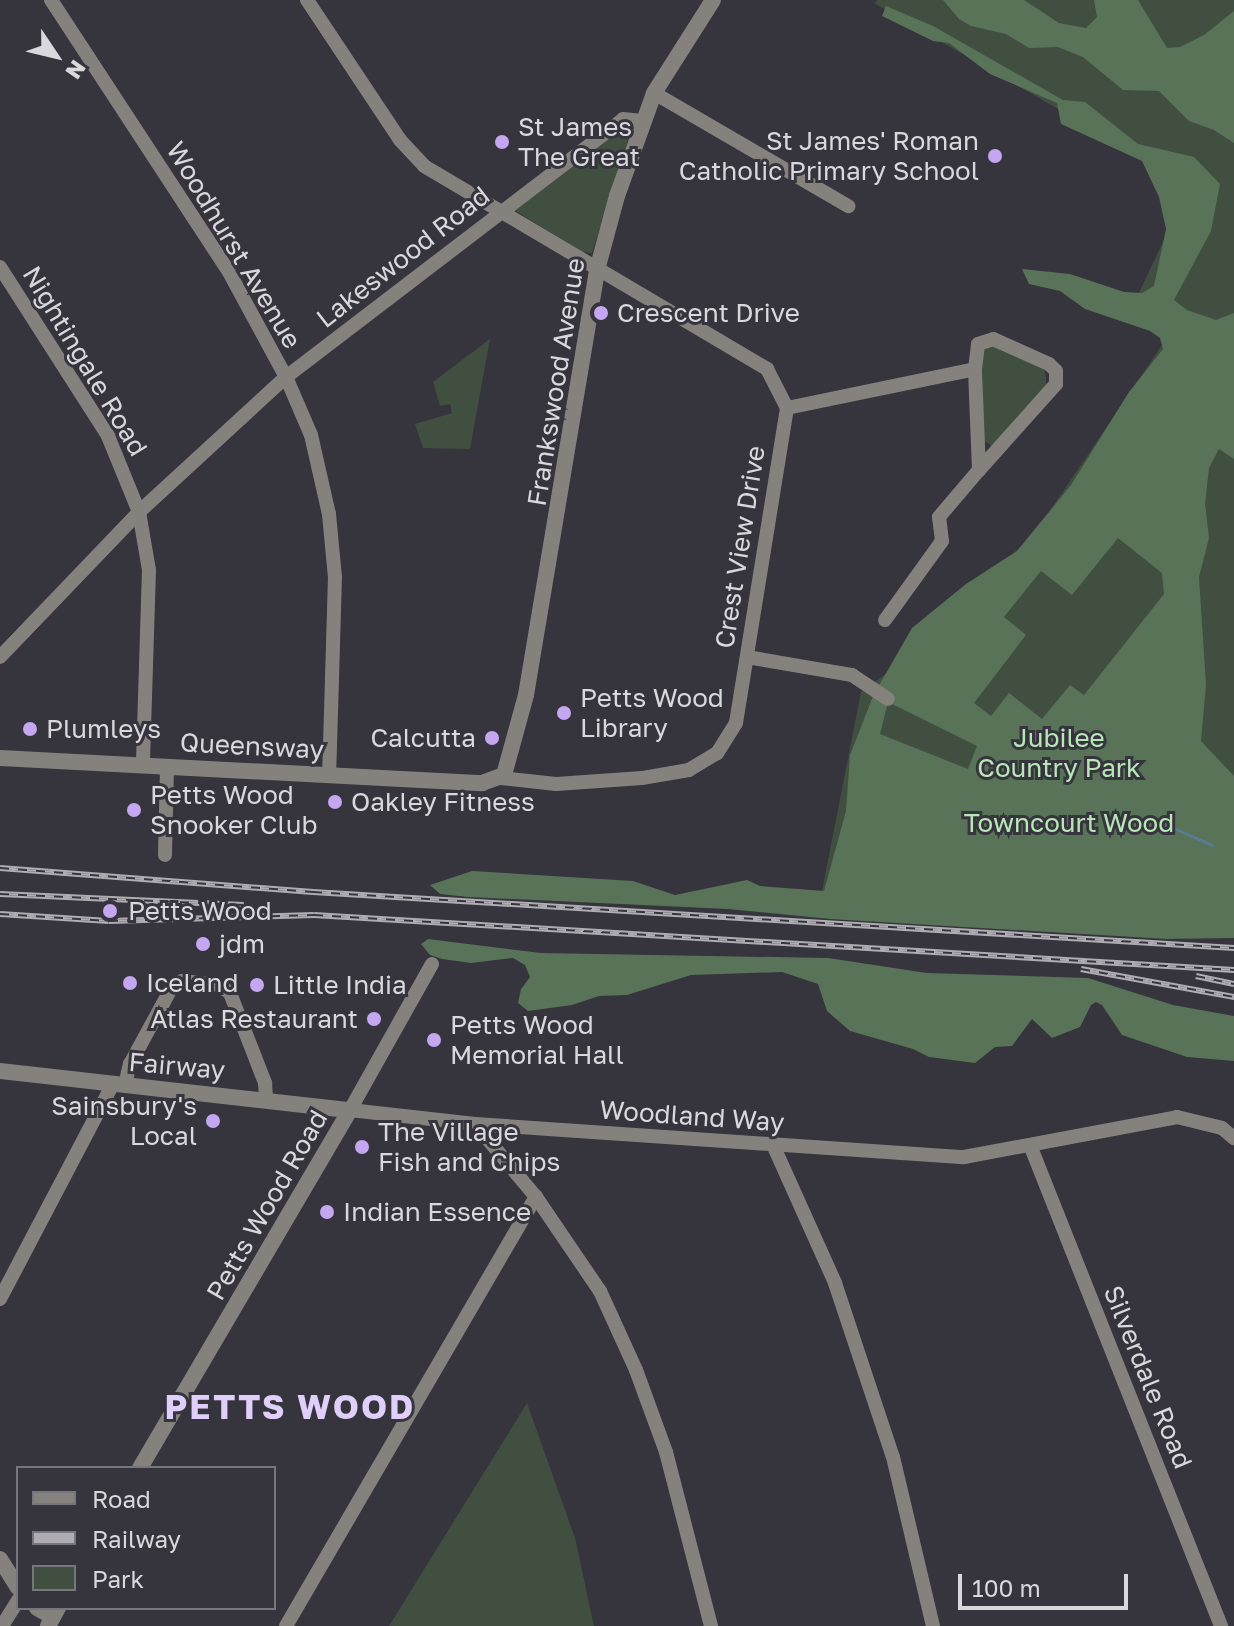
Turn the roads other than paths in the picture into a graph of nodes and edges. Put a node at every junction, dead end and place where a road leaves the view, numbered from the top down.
1 (51, 0) edge
2 (307, 0) edge
3 (709, 4) edge
4 (654, 93) junction
5 (642, 121) junction
6 (848, 206) dead end
7 (501, 212) junction
8 (0, 267) edge
9 (597, 270) junction
10 (975, 369) junction
11 (286, 377) junction
12 (787, 408) junction
13 (979, 470) junction
14 (139, 512) junction
15 (885, 620) dead end
16 (0, 657) edge
17 (747, 657) junction
18 (888, 699) dead end
19 (0, 758) edge
20 (143, 764) junction
21 (167, 766) junction
22 (329, 774) junction
23 (501, 778) junction
24 (165, 855) dead end
25 (432, 964) dead end
26 (0, 1071) edge
27 (119, 1085) junction
28 (266, 1099) junction
29 (350, 1110) junction
30 (475, 1124) junction
31 (1234, 1138) edge
32 (1030, 1145) junction
33 (774, 1147) junction
34 (536, 1197) junction
35 (0, 1299) edge
36 (141, 1466) edge
37 (0, 1559) edge
38 (16, 1585) edge
39 (16, 1603) edge
40 (2, 1626) edge
41 (286, 1626) edge
42 (711, 1626) edge
43 (933, 1626) edge
44 (1221, 1626) edge

1 - 11 street, Woodhurst Avenue
2 - 7 street
3 - 4 street, Frankswood Avenue
4 - 5 street, Frankswood Avenue
4 - 6 street
5 - 7 street, Lakeswood Road
5 - 9 street, Frankswood Avenue
7 - 9 street
7 - 11 street, Lakeswood Road
8 - 14 street, Nightingale Road
9 - 12 street
9 - 23 street, Frankswood Avenue
10 - 12 street
10 - 13 street
10 - 13 street
11 - 14 street, Lakeswood Road
11 - 22 street, Woodhurst Avenue
12 - 17 street, Crest View Drive
13 - 15 street
14 - 16 street, Lakeswood Road
14 - 20 street, Nightingale Road
17 - 18 street
17 - 23 street, Crest View Drive
19 - 20 street, Queensway
20 - 21 street, Queensway
21 - 22 street, Queensway
21 - 24 street
22 - 23 street, Queensway
25 - 29 street, Petts Wood Road
26 - 27 street, Fairway
27 - 28 street, Fairway
27 - 28 street
27 - 35 street
28 - 29 street, Fairway
29 - 30 street, Woodland Way
29 - 36 street, Petts Wood Road
30 - 33 street, Woodland Way
30 - 34 street
31 - 32 street, Woodland Way
32 - 33 street, Woodland Way
32 - 44 street, Silverdale Road
33 - 43 street
34 - 41 street
34 - 42 street
37 - 38 street
39 - 40 street

